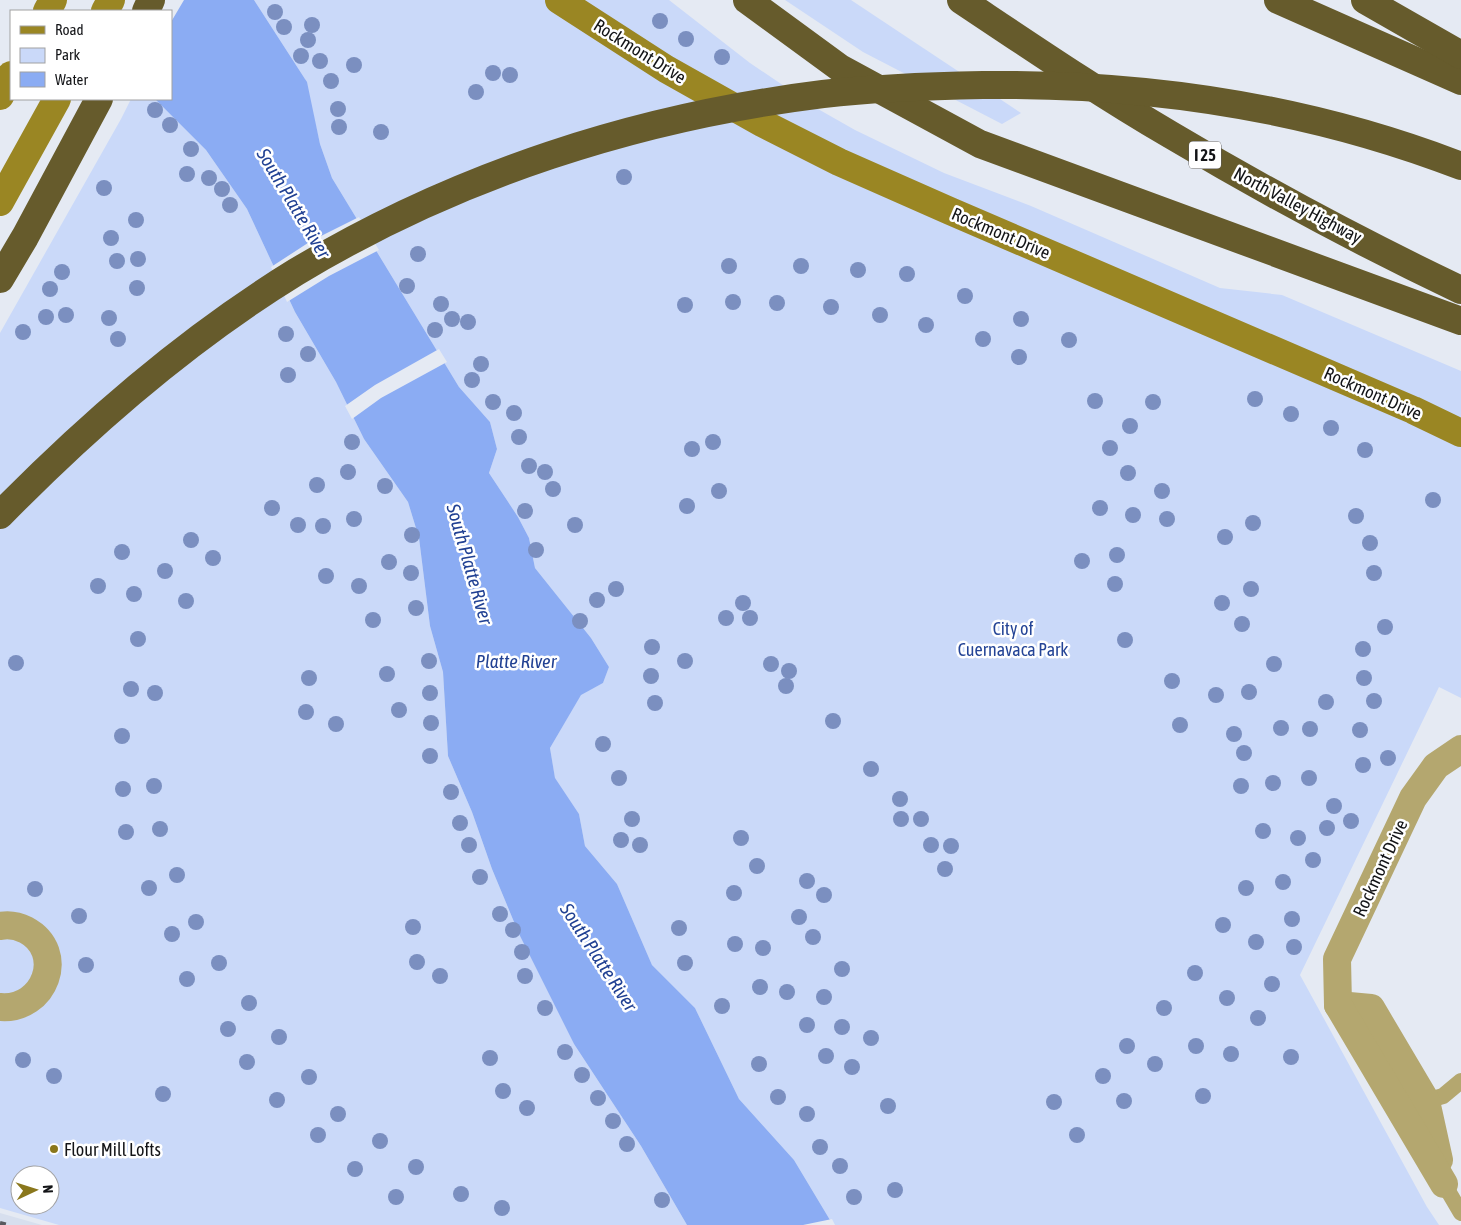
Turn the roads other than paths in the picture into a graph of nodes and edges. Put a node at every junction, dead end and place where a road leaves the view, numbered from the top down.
1 (559, 0) edge
2 (747, 0) edge
3 (961, 0) edge
4 (1278, 0) edge
5 (1364, 0) edge
6 (1461, 55) edge
7 (10, 78) edge
8 (1461, 81) edge
9 (0, 96) edge
10 (56, 100) edge
11 (98, 100) edge
12 (1461, 166) edge
13 (0, 202) edge
14 (0, 279) edge
15 (1461, 290) edge
16 (1461, 321) edge
17 (1461, 433) edge
18 (0, 515) edge
19 (1461, 749) edge
20 (0, 926) edge
21 (1338, 1005) junction
22 (0, 1006) edge
23 (1391, 1043) junction
24 (1368, 1056) junction
25 (1461, 1081) edge
26 (1426, 1101) junction
27 (1453, 1179) edge
28 (1461, 1213) edge

1 - 17 street, Rockmont Drive
2 - 16 highway
3 - 15 highway, North Valley Highway / I 25
4 - 8 highway
5 - 6 highway
7 - 9 street
10 - 13 street
11 - 14 highway
12 - 18 highway, bridge
19 - 21 street, Rockmont Drive
20 - 22 street
21 - 23 street
21 - 24 street, Rockmont Drive
23 - 24 street
23 - 26 street
24 - 27 street, Rockmont Drive
25 - 26 lane
26 - 27 street
27 - 28 lane

